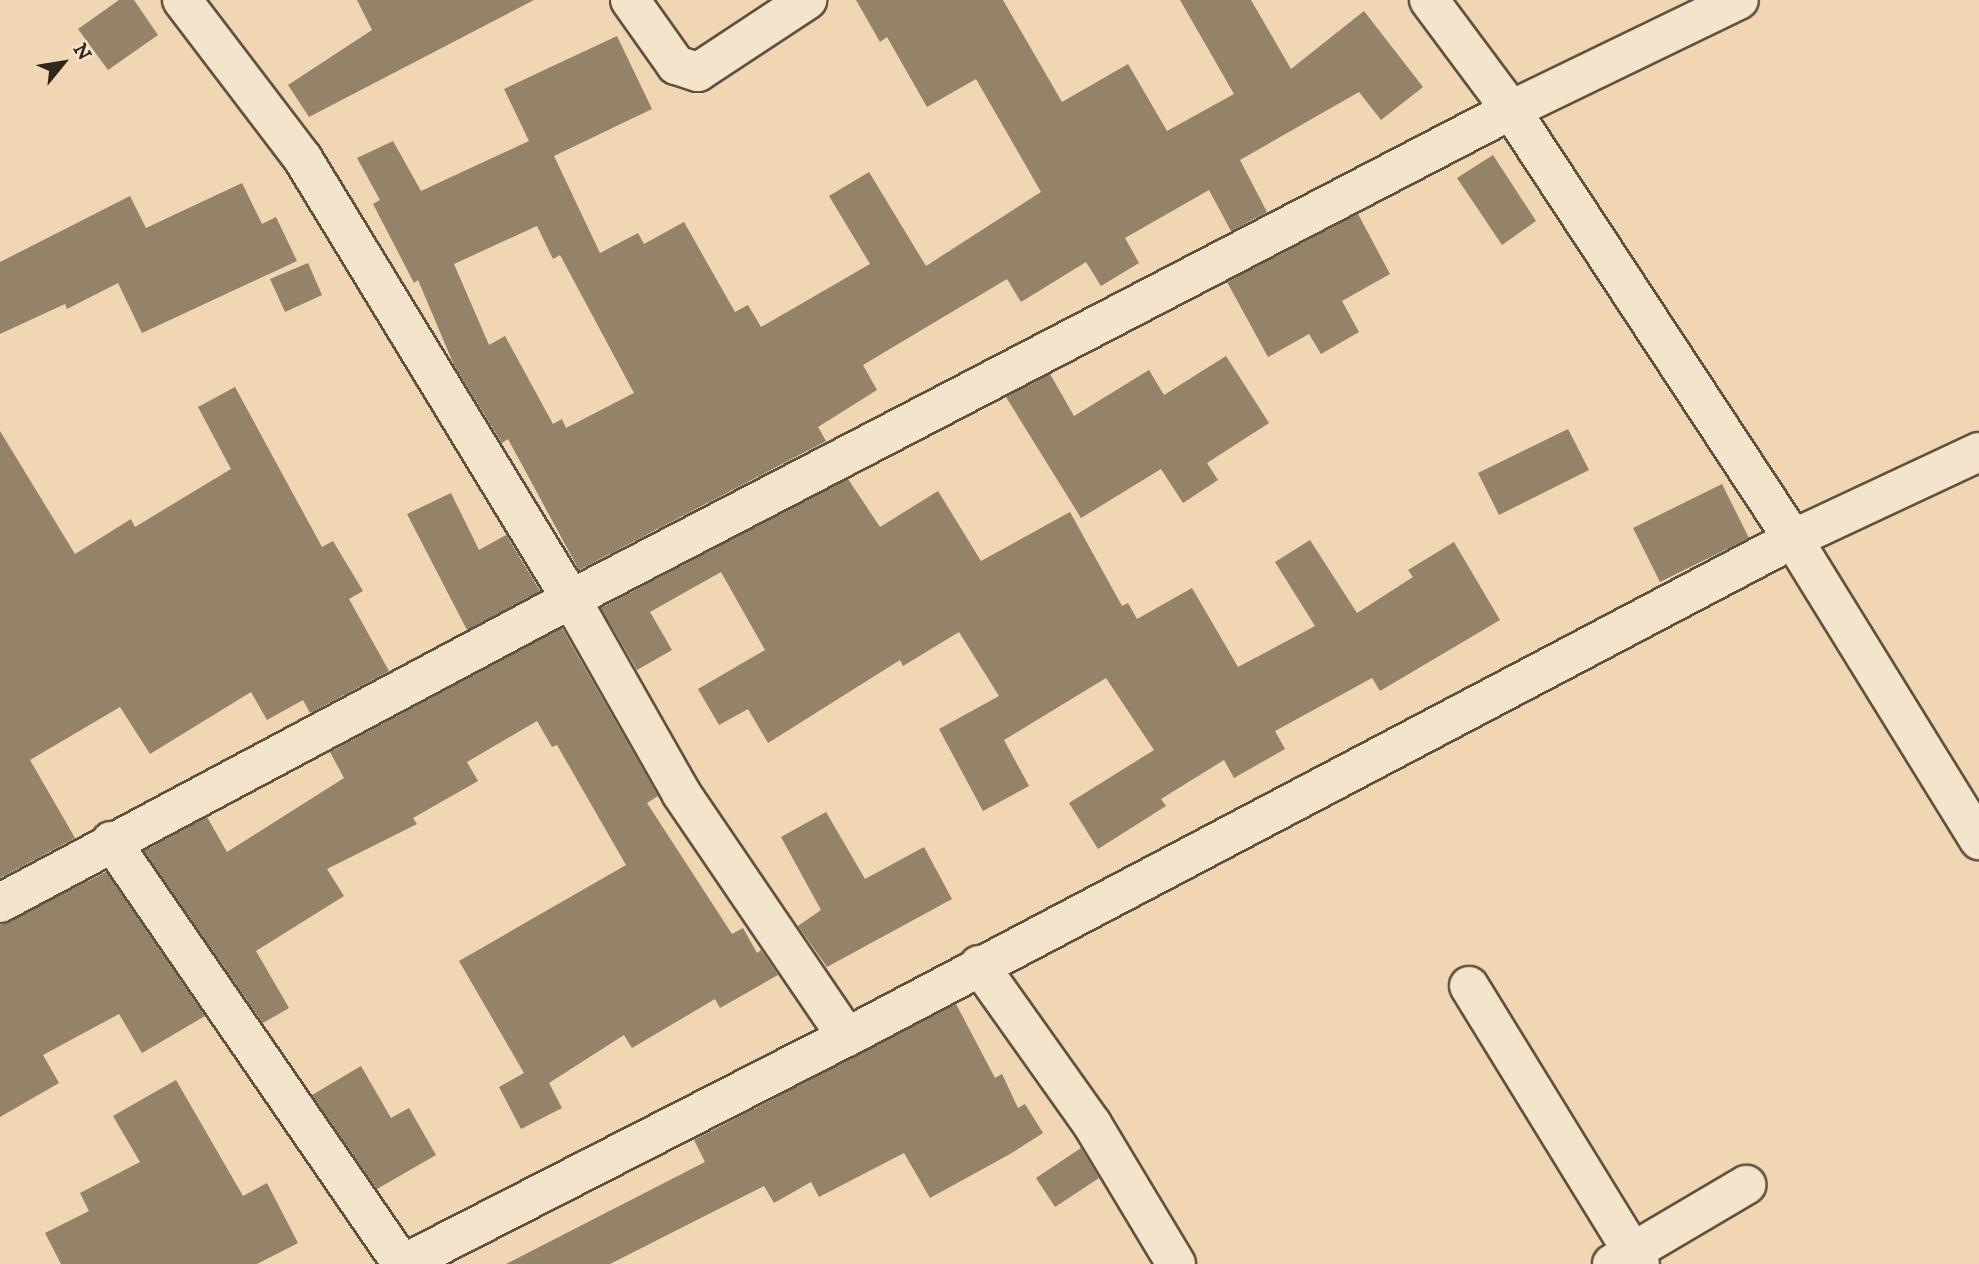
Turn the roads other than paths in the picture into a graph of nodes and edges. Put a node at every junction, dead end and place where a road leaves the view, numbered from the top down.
1 (182, 0) edge
2 (630, 0) edge
3 (807, 0) edge
4 (1429, 0) edge
5 (1739, 0) edge
6 (1511, 110) junction
7 (1979, 452) edge
8 (1793, 539) junction
9 (571, 599) junction
10 (1979, 840) edge
11 (111, 841) junction
12 (0, 903) edge
13 (979, 965) junction
14 (1469, 986) dead end
15 (847, 1037) junction
16 (1745, 1185) dead end
17 (1628, 1260) edge
18 (403, 1264) edge
19 (1175, 1264) edge

1 - 9 street
2 - 3 street
4 - 6 street
5 - 6 street
6 - 8 street
6 - 9 street
7 - 8 street
8 - 10 street
8 - 13 street
9 - 11 street
9 - 15 street
11 - 12 street
11 - 18 street
13 - 15 street
13 - 19 street
14 - 17 street
15 - 18 street
16 - 17 street

